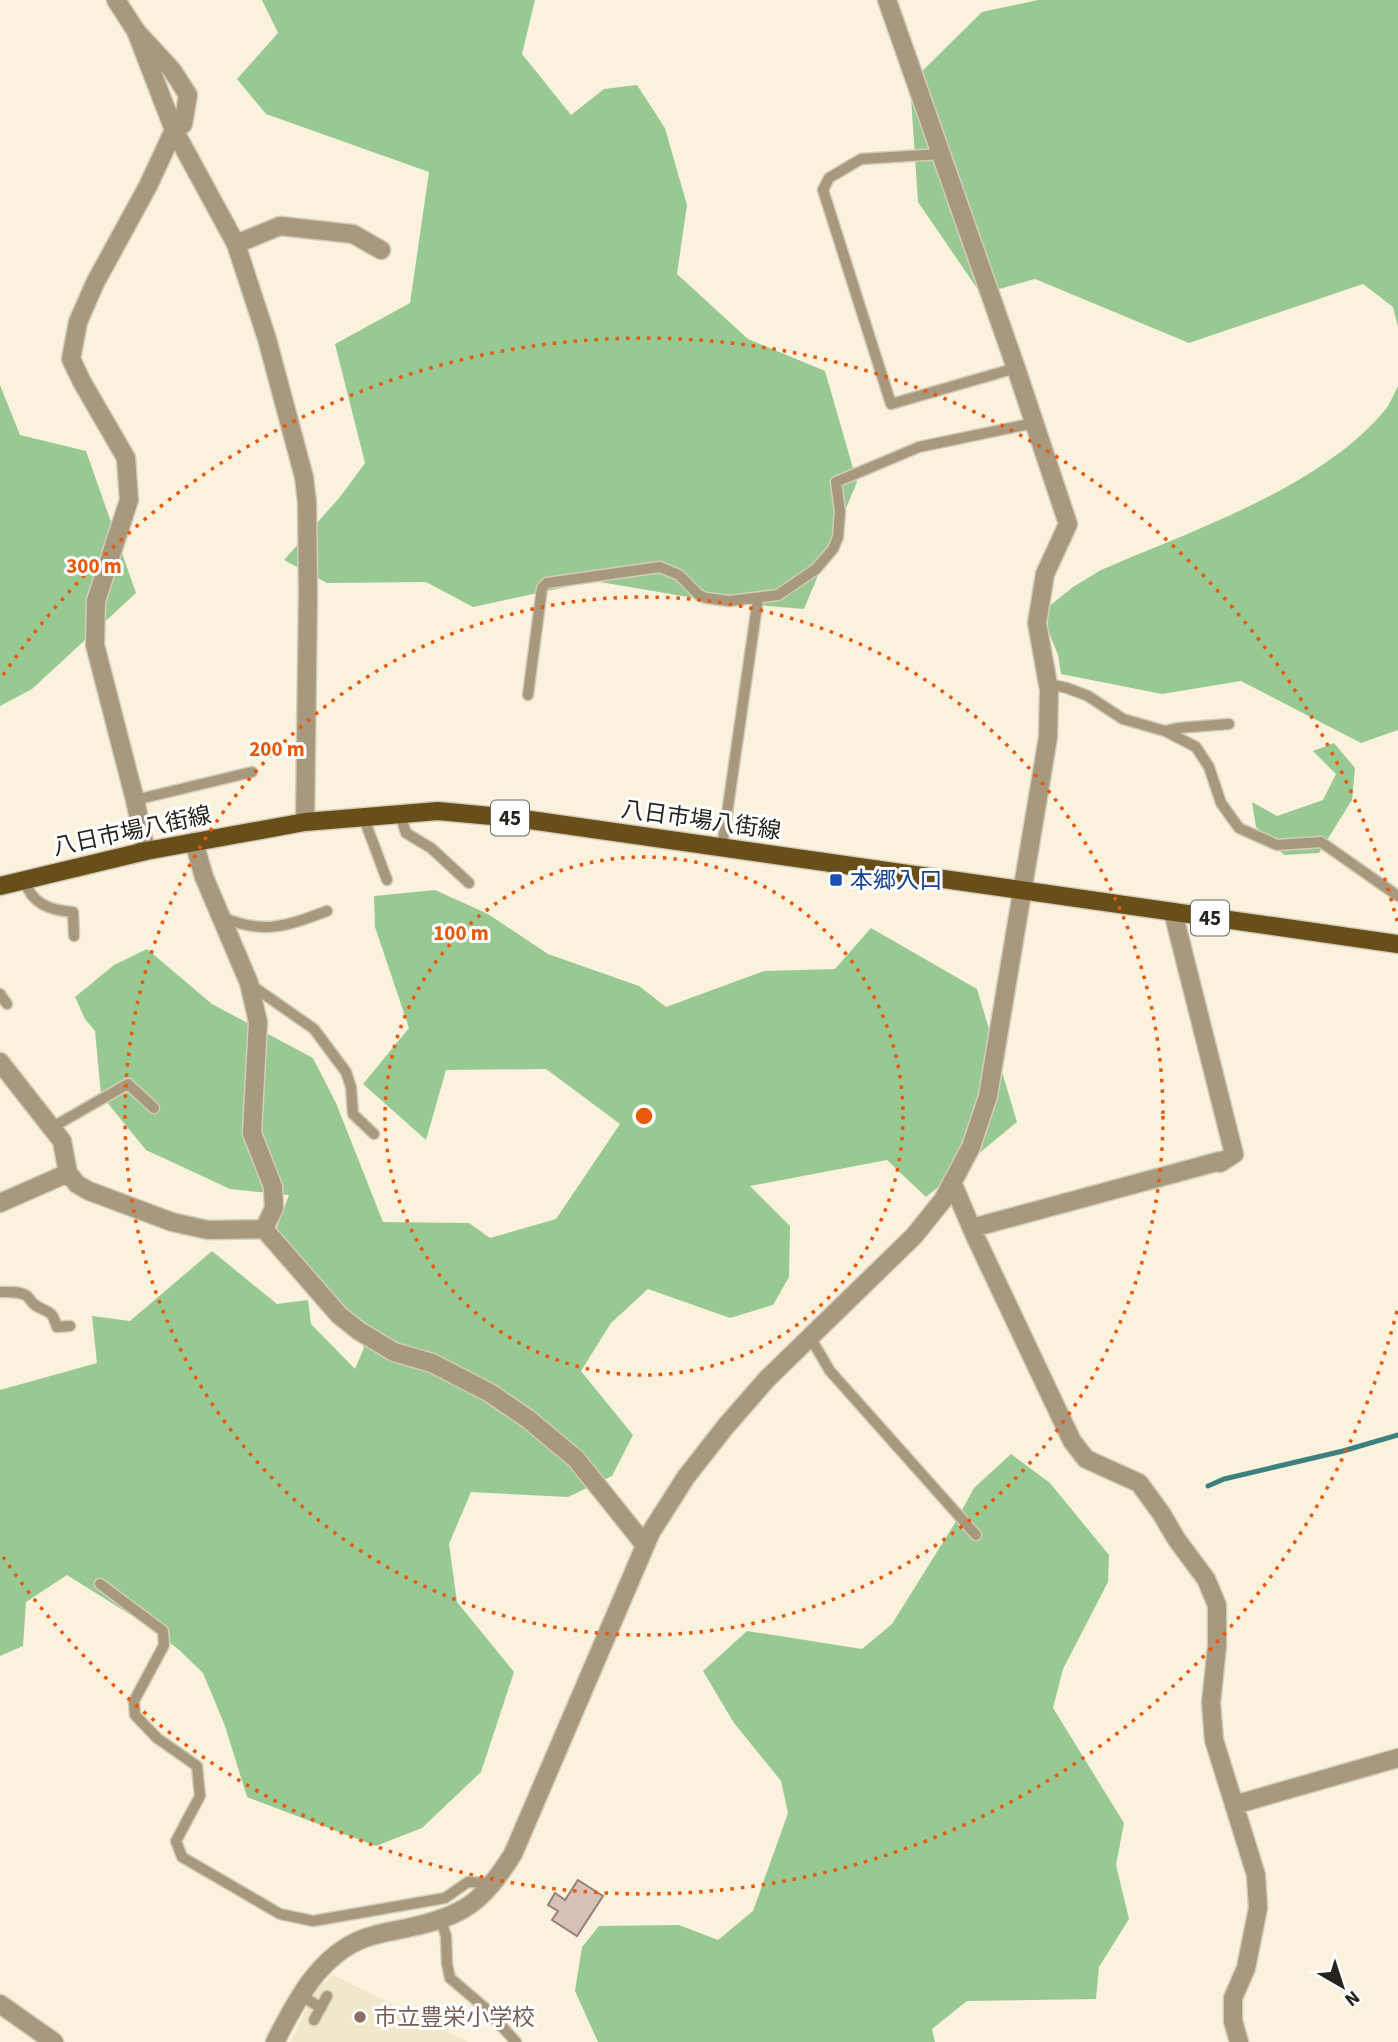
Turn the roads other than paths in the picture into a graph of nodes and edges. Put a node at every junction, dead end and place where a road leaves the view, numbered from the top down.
1 (116, 0) edge
2 (887, 0) edge
3 (136, 31) junction
4 (174, 130) junction
5 (941, 154) junction
6 (236, 244) junction
7 (381, 250) dead end
8 (1016, 368) junction
9 (1034, 423) junction
10 (758, 599) junction
11 (1048, 684) junction
12 (528, 695) dead end
13 (1229, 724) dead end
14 (1165, 732) junction
15 (252, 772) dead end
16 (135, 800) junction
17 (400, 814) junction
18 (363, 816) junction
19 (305, 821) junction
20 (194, 842) junction
21 (722, 848) junction
22 (146, 852) junction
23 (24, 880) junction
24 (387, 880) dead end
25 (469, 883) dead end
26 (0, 886) edge
27 (1021, 892) junction
28 (1398, 896) edge
29 (327, 911) dead end
30 (1173, 912) junction
31 (222, 917) junction
32 (74, 936) dead end
33 (1398, 944) edge
34 (249, 983) junction
35 (0, 994) edge
36 (7, 1004) dead end
37 (0, 1062) edge
38 (153, 1108) dead end
39 (51, 1128) junction
40 (374, 1134) dead end
41 (68, 1173) junction
42 (951, 1182) junction
43 (0, 1203) edge
44 (972, 1228) junction
45 (264, 1229) junction
46 (0, 1292) edge
47 (70, 1326) dead end
48 (810, 1337) junction
49 (976, 1535) dead end
50 (645, 1545) junction
51 (100, 1584) dead end
52 (1398, 1758) edge
53 (1234, 1805) junction
54 (495, 1883) junction
55 (441, 1921) junction
56 (299, 1994) junction
57 (327, 1996) dead end
58 (0, 2004) edge
59 (321, 2008) junction
60 (314, 2020) dead end
61 (54, 2042) edge
62 (275, 2042) edge
63 (516, 2042) edge
64 (1240, 2042) edge

1 - 3 street
2 - 5 street
3 - 4 street
3 - 4 street
4 - 6 street
4 - 16 street
5 - 8 street
5 - 8 lane
6 - 7 street
6 - 19 street
8 - 9 street
9 - 10 lane
9 - 11 street
10 - 12 lane
10 - 21 lane
11 - 14 lane
11 - 27 street
13 - 14 lane
14 - 28 lane
15 - 16 lane
16 - 22 street
17 - 18 main road, 八日市場八街線 / 45
17 - 21 main road, 八日市場八街線 / 45
17 - 25 lane
18 - 19 main road, 八日市場八街線 / 45
18 - 24 lane
19 - 20 main road, 八日市場八街線 / 45
20 - 22 main road, 八日市場八街線 / 45
20 - 31 street
21 - 27 main road, 八日市場八街線 / 45
22 - 23 main road, 八日市場八街線 / 45
23 - 26 main road, 八日市場八街線 / 45
23 - 32 lane
27 - 30 main road, 八日市場八街線 / 45
27 - 42 street
29 - 31 lane
30 - 33 main road, 八日市場八街線 / 45
30 - 44 street
31 - 34 street
34 - 40 lane
34 - 45 street
35 - 36 lane
37 - 39 street
38 - 39 lane
39 - 41 street
41 - 43 street
41 - 45 street
42 - 44 street
42 - 48 street
44 - 53 street
45 - 50 street
46 - 47 lane
48 - 49 lane
48 - 50 street
50 - 54 street
51 - 54 lane
52 - 53 street
53 - 64 street
54 - 55 street
55 - 56 street
55 - 63 lane
56 - 59 lane
56 - 62 street
57 - 59 lane
58 - 61 street
59 - 60 lane

